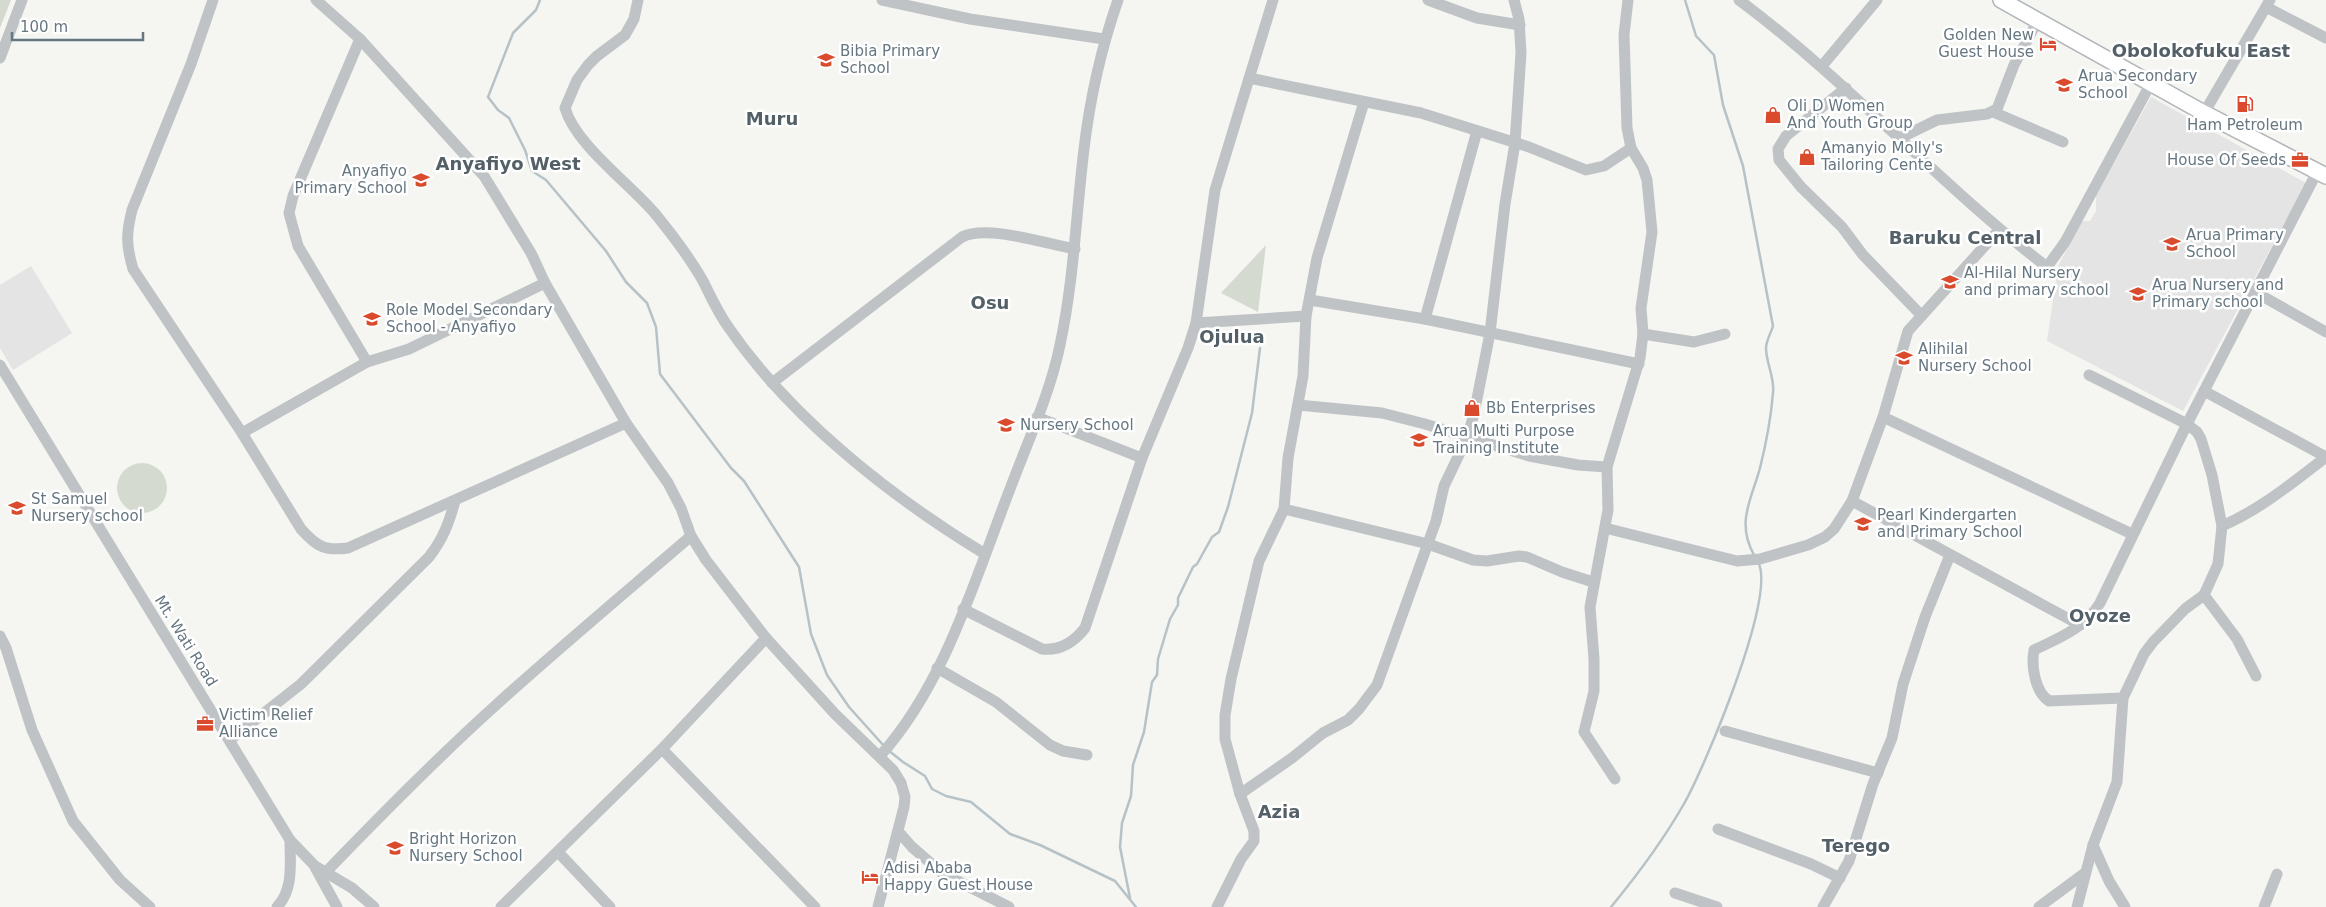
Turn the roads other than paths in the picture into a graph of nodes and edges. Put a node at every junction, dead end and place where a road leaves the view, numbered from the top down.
1 (22, 0) edge
2 (213, 0) edge
3 (316, 0) edge
4 (638, 0) edge
5 (882, 0) edge
6 (1118, 0) edge
7 (1273, 0) edge
8 (1428, 0) edge
9 (1514, 0) edge
10 (1628, 0) edge
11 (1739, 0) edge
12 (1877, 0) edge
13 (2001, 0) edge
14 (900, 2) edge
15 (2268, 4) edge
16 (2038, 20) junction
17 (1520, 25) junction
18 (2326, 38) edge
19 (360, 39) junction
20 (1104, 39) junction
21 (0, 58) edge
22 (1822, 66) junction
23 (1249, 78) junction
24 (2151, 84) junction
25 (1846, 88) junction
26 (1364, 102) junction
27 (1993, 112) junction
28 (2204, 112) junction
29 (1477, 130) junction
30 (1900, 138) junction
31 (2063, 142) dead end
32 (1515, 143) junction
33 (1631, 148) junction
34 (2322, 174) edge
35 (1999, 230) junction
36 (1074, 249) junction
37 (545, 283) junction
38 (2255, 292) junction
39 (1310, 300) junction
40 (1921, 315) junction
41 (1306, 316) junction
42 (1425, 319) junction
43 (1196, 323) junction
44 (2326, 332) edge
45 (1490, 333) junction
46 (1643, 334) junction
47 (1725, 334) dead end
48 (367, 362) junction
49 (1639, 364) junction
50 (0, 365) edge
51 (2089, 375) dead end
52 (772, 383) junction
53 (2204, 390) junction
54 (1298, 405) junction
55 (1037, 417) junction
56 (1883, 417) junction
57 (626, 423) junction
58 (2187, 424) junction
59 (242, 433) junction
60 (1467, 438) junction
61 (2326, 457) edge
62 (1142, 458) junction
63 (1607, 467) junction
64 (455, 501) junction
65 (1852, 501) junction
66 (1284, 509) junction
67 (2222, 526) junction
68 (1605, 528) junction
69 (2132, 534) junction
70 (692, 536) junction
71 (1428, 544) junction
72 (985, 554) junction
73 (1950, 555) junction
74 (1593, 582) junction
75 (2204, 595) junction
76 (963, 609) junction
77 (2080, 626) junction
78 (0, 636) edge
79 (766, 638) junction
80 (937, 668) junction
81 (2256, 676) dead end
82 (2123, 698) junction
83 (1725, 731) dead end
84 (230, 740) junction
85 (662, 749) junction
86 (1087, 755) dead end
87 (880, 756) junction
88 (1878, 773) junction
89 (1615, 779) dead end
90 (1240, 794) junction
91 (1718, 829) dead end
92 (898, 831) junction
93 (290, 840) junction
94 (2093, 845) junction
95 (558, 852) junction
96 (314, 866) junction
97 (326, 872) junction
98 (2085, 873) junction
99 (2277, 874) dead end
100 (1840, 878) junction
101 (1675, 893) dead end
102 (879, 903) edge
103 (150, 907) edge
104 (277, 907) edge
105 (338, 907) edge
106 (374, 907) edge
107 (500, 907) edge
108 (610, 907) edge
109 (815, 907) edge
110 (869, 907) edge
111 (1009, 907) edge
112 (1217, 907) edge
113 (1717, 907) edge
114 (1823, 907) edge
115 (2039, 907) edge
116 (2078, 907) edge
117 (2126, 907) edge
118 (2264, 907) edge

1 - 21 street
2 - 59 street
3 - 19 street
4 - 52 street
5 - 14 street
6 - 20 street
7 - 23 street
8 - 17 street
9 - 17 street
10 - 33 street
11 - 22 street
12 - 22 street
13 - 16 main road
14 - 20 street
15 - 18 street
15 - 28 street
16 - 24 main road
16 - 27 street
17 - 32 street
19 - 37 street
19 - 48 street
20 - 36 street
22 - 25 street
23 - 26 street
23 - 43 street
24 - 28 main road
24 - 35 street
25 - 30 street
25 - 40 street
26 - 29 street
26 - 39 street
27 - 30 street
27 - 31 street
28 - 34 main road
29 - 32 street
29 - 42 street
30 - 35 street
32 - 33 street
32 - 45 street
33 - 46 street
34 - 38 street
35 - 40 street
36 - 52 street
36 - 55 street
37 - 48 street
37 - 57 street
38 - 44 street
38 - 53 street
39 - 41 street
39 - 42 street
40 - 56 street
41 - 43 street
41 - 54 street
42 - 45 street
43 - 62 street
45 - 49 street
45 - 60 street
46 - 47 street
46 - 49 street
48 - 59 street
49 - 63 street
50 - 84 street, Mt. Wati Road
51 - 58 street
52 - 72 street
53 - 58 street
53 - 61 street
54 - 60 street
54 - 66 street
55 - 62 street
55 - 72 street
56 - 65 street
56 - 69 street
57 - 64 street
57 - 70 street
58 - 67 street
58 - 69 street
59 - 64 street
60 - 63 street
60 - 71 street
61 - 67 street
62 - 76 street
63 - 68 street
64 - 84 street
65 - 68 street
65 - 73 street
66 - 71 street
66 - 90 street
67 - 75 street
68 - 74 street
69 - 77 street
70 - 79 street
70 - 97 street
71 - 74 street
71 - 90 street
72 - 76 street
73 - 77 street
73 - 88 street
74 - 89 street
75 - 81 street
75 - 82 street
76 - 80 street
77 - 82 street
78 - 103 street
79 - 85 street
79 - 87 street
80 - 86 street
80 - 87 street
82 - 94 street
83 - 88 street
84 - 93 street, Mt. Wati Road
85 - 95 street
85 - 109 street
87 - 92 street
88 - 100 street
90 - 112 street
91 - 100 street
92 - 102 street
92 - 111 street
93 - 96 street, Mt. Wati Road
93 - 104 street
94 - 98 street
94 - 117 street
95 - 107 street
95 - 108 street
96 - 97 street, Mt. Wati Road
96 - 105 street
97 - 106 street, Mt. Wati Road
98 - 115 street
98 - 116 street
99 - 118 street
100 - 114 street
101 - 113 street
102 - 110 street

